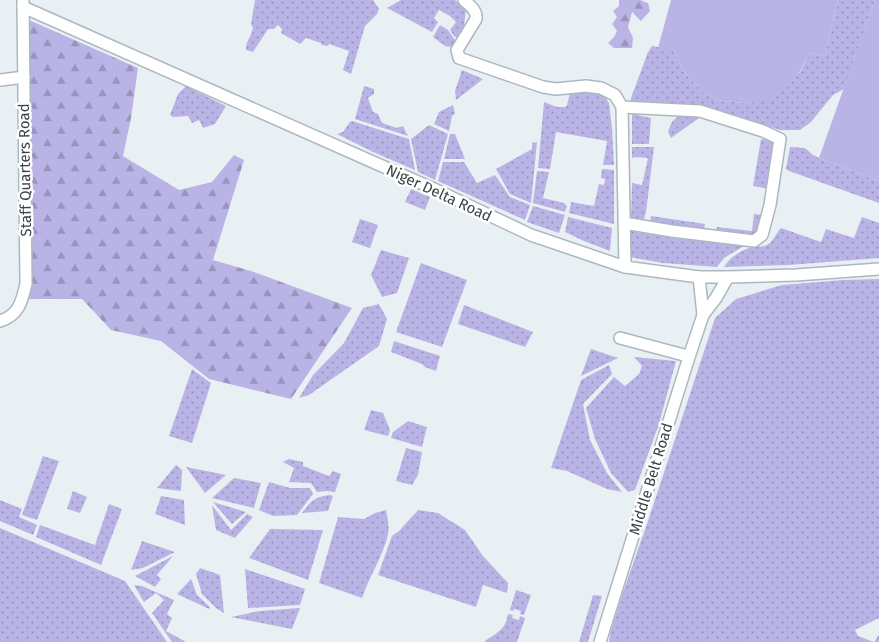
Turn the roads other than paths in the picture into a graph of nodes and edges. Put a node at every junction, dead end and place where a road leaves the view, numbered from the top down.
1 (464, 0) edge
2 (23, 4) edge
3 (477, 5) edge
4 (24, 77) junction
5 (1, 80) dead end
6 (622, 107) junction
7 (624, 223) junction
8 (625, 267) junction
9 (879, 269) edge
10 (698, 277) junction
11 (728, 277) junction
12 (703, 316) junction
13 (0, 321) edge
14 (620, 338) dead end
15 (689, 357) junction
16 (600, 642) edge

1 - 3 street
2 - 4 street, Staff Quarters Road
2 - 8 street, Niger Delta Road
3 - 6 street
4 - 5 street
4 - 13 street, Staff Quarters Road
6 - 7 street
6 - 7 street
7 - 8 street
8 - 10 street, Niger Delta Road
9 - 11 street, Niger Delta Road
10 - 11 street, Niger Delta Road
10 - 12 street, Middle Belt Road
11 - 12 street, Middle Belt Road
12 - 15 street, Middle Belt Road
14 - 15 street
15 - 16 street, Middle Belt Road

